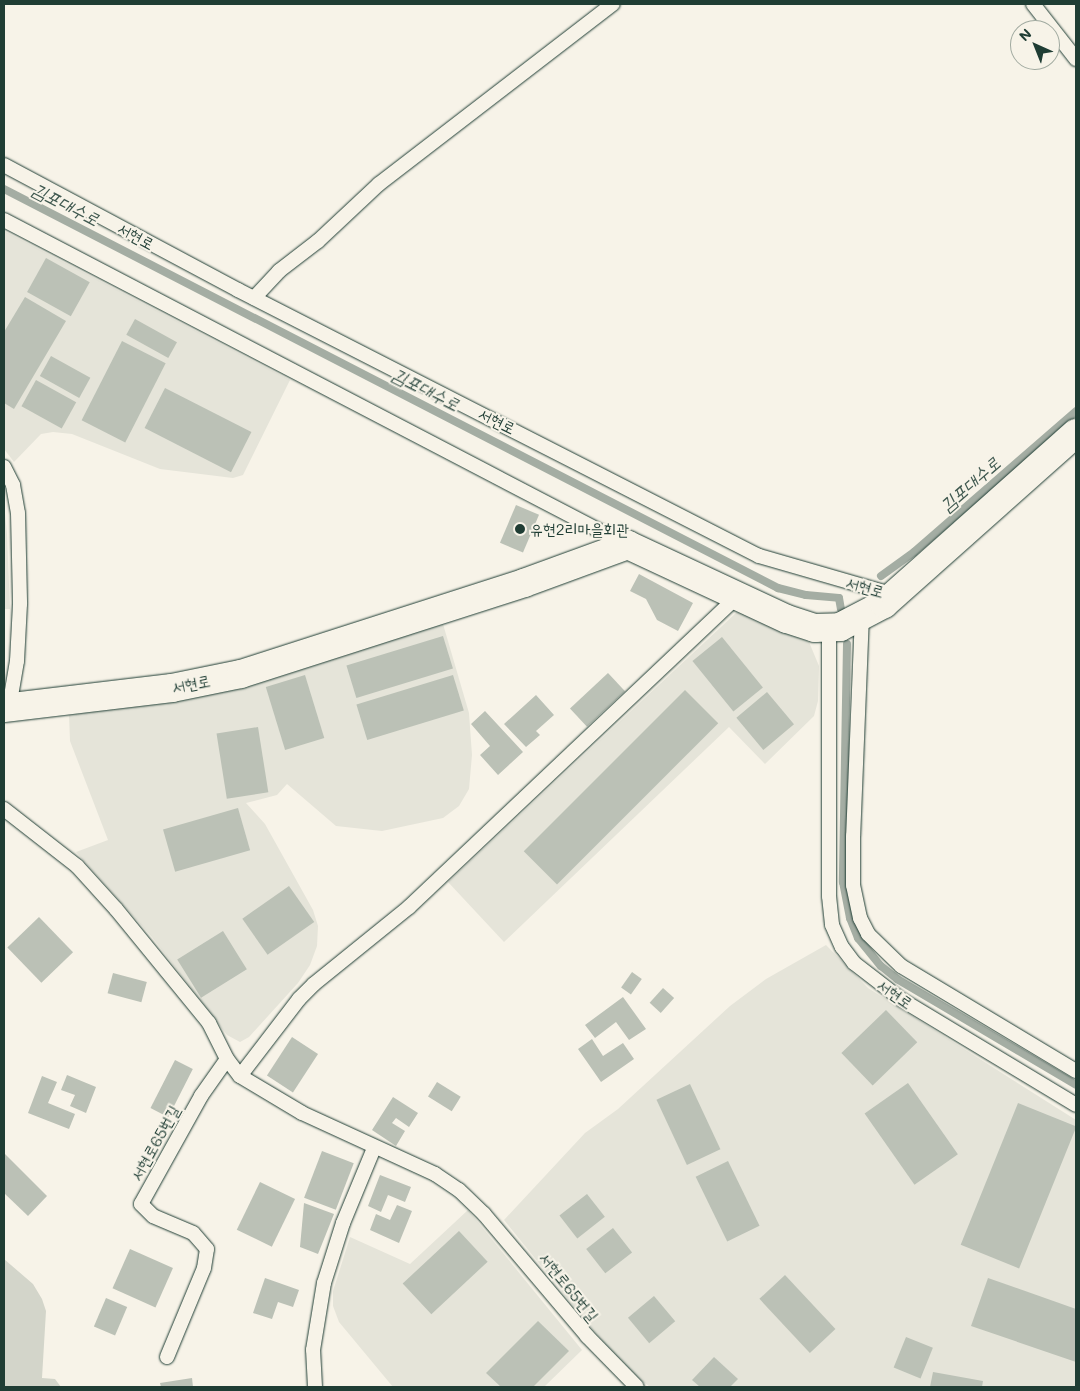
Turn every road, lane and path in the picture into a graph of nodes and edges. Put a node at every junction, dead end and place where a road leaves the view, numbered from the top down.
1 (613, 4) edge
2 (1033, 4) edge
3 (1076, 59) edge
4 (4, 165) edge
5 (4, 220) edge
6 (254, 298) junction
7 (1076, 433) edge
8 (4, 467) edge
9 (628, 545) junction
10 (894, 595) junction
11 (738, 596) junction
12 (862, 615) junction
13 (829, 628) junction
14 (7, 708) edge
15 (4, 809) edge
16 (227, 1059) junction
17 (1076, 1071) edge
18 (240, 1076) junction
19 (1076, 1105) edge
20 (374, 1148) junction
21 (167, 1357) dead end
22 (314, 1387) edge
23 (636, 1387) edge

1 - 6 lane
2 - 3 lane
4 - 6 lane, 서현로
5 - 9 lane, 서현로
6 - 10 lane, 서현로
7 - 10 street, 서현로
8 - 14 lane
9 - 11 street, 서현로
9 - 14 street, 서현로
10 - 12 street, 서현로
11 - 13 street, 서현로
11 - 18 lane
12 - 13 street, 서현로
12 - 17 lane
13 - 19 lane, 서현로
15 - 16 lane, 서현로65번길
16 - 18 lane, 서현로65번길
16 - 21 lane, 서현로65번길
18 - 20 lane, 서현로65번길
20 - 22 lane
20 - 23 lane, 서현로65번길

